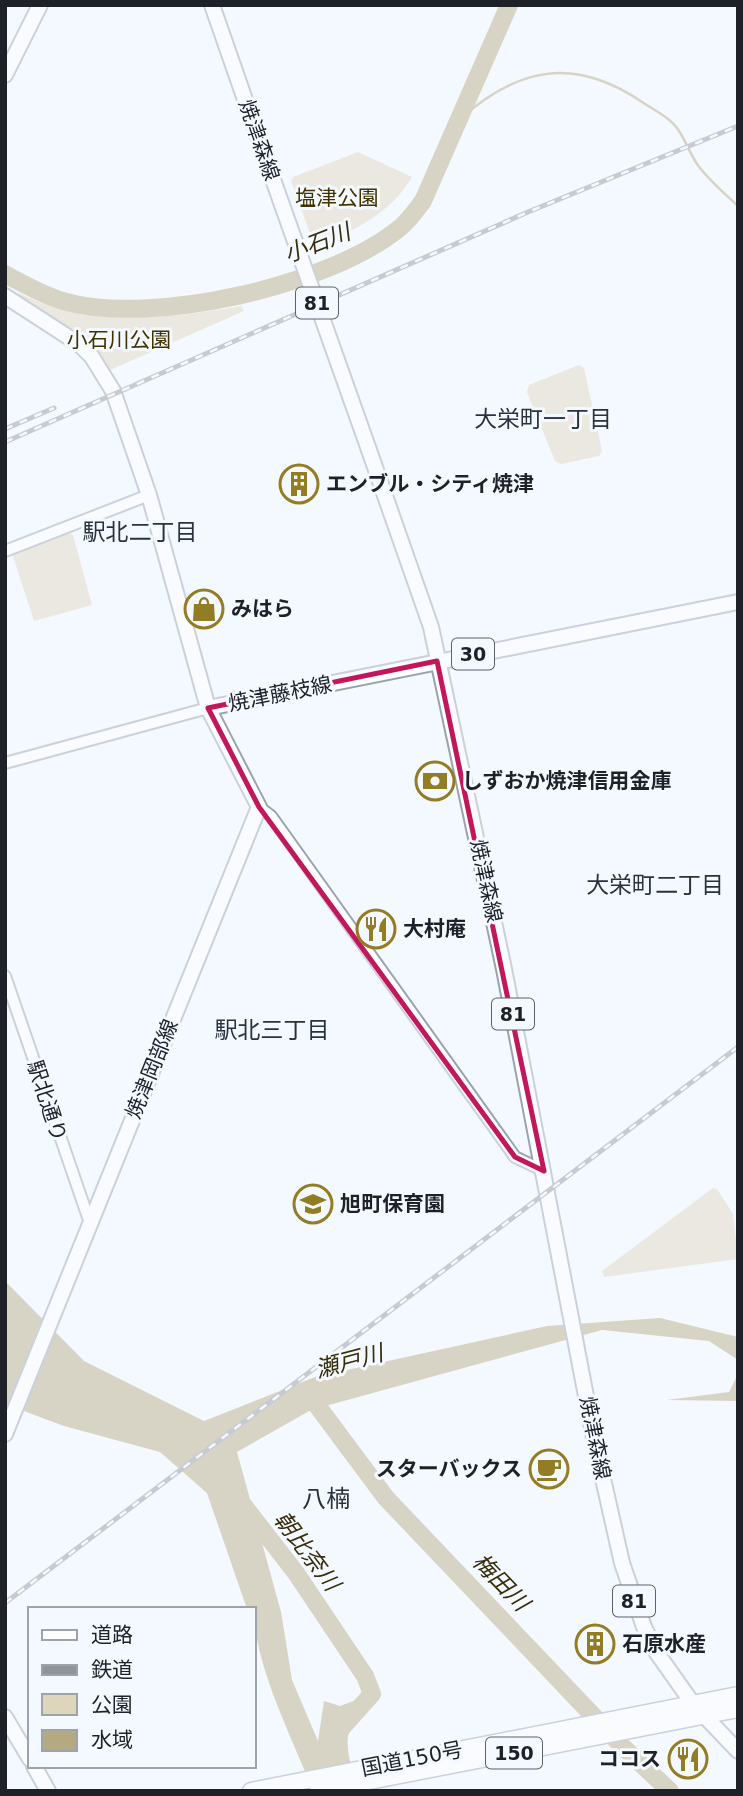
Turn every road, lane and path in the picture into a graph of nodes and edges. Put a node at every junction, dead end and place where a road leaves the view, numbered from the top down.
1 (40, 5) edge
2 (212, 5) edge
3 (5, 75) edge
4 (5, 296) edge
5 (149, 495) junction
6 (5, 551) edge
7 (738, 602) edge
8 (437, 661) junction
9 (208, 708) junction
10 (5, 763) edge
11 (259, 807) junction
12 (5, 976) edge
13 (544, 1171) junction
14 (89, 1231) junction
15 (5, 1434) edge
16 (738, 1695) edge
17 (693, 1704) junction
18 (738, 1709) edge
19 (704, 1716) junction
20 (5, 1717) edge
21 (738, 1751) edge
22 (28, 1756) edge
23 (440, 1760) junction
24 (35, 1768) edge
25 (48, 1791) edge
26 (251, 1791) edge
27 (318, 1791) edge

1 - 3 main road
2 - 8 main road, 焼津森線 / 81, bridge
4 - 5 main road, 焼津藤枝線
5 - 6 street
5 - 9 main road, 焼津藤枝線
7 - 8 main road, 焼津藤枝線 / 30
8 - 9 main road, 焼津藤枝線 / 30
8 - 13 main road, 焼津森線 / 81
9 - 10 street
9 - 11 main road
11 - 13 street
11 - 14 main road, 焼津岡部線
12 - 14 street, 駅北通り
13 - 17 main road, 焼津森線 / 81
14 - 15 main road, 焼津岡部線
16 - 17 highway, 国道150号 / 150
17 - 19 main road, 焼津森線 / 81
17 - 23 highway, 国道150号 / 150
18 - 19 highway, 国道150号 / 150
19 - 21 main road, 焼津森線 / 81
19 - 23 highway, 国道150号 / 150
20 - 22 main road
23 - 26 highway, 国道150号 / 150
23 - 27 highway, 国道150号 / 150
24 - 25 main road

